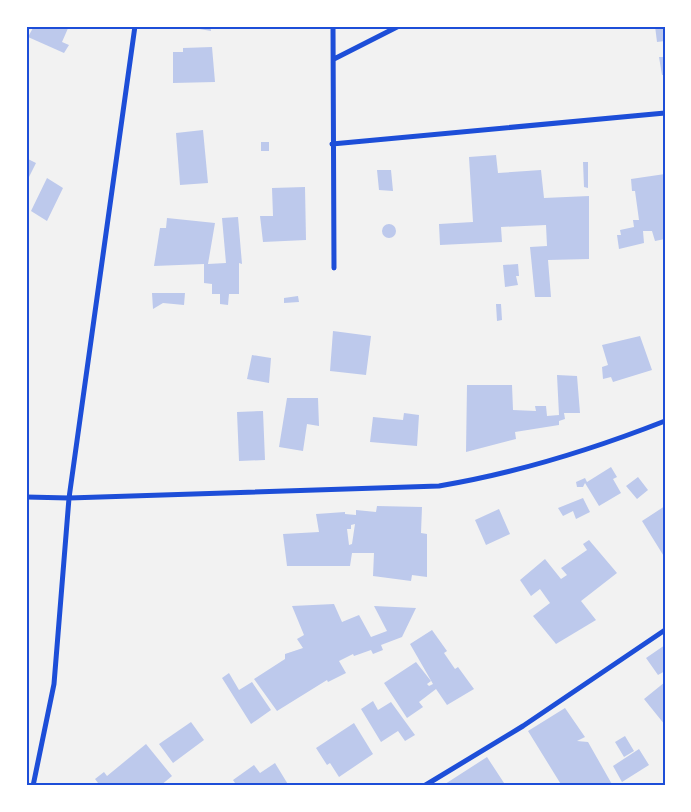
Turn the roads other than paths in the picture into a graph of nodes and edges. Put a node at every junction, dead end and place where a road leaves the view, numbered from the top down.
1 (135, 26) edge
2 (332, 26) edge
3 (399, 26) edge
4 (334, 60) junction
5 (665, 113) edge
6 (332, 144) junction
7 (334, 268) dead end
8 (665, 421) edge
9 (26, 497) edge
10 (69, 498) junction
11 (665, 630) edge
12 (33, 786) edge
13 (424, 786) edge

1 - 10 street
2 - 4 street
3 - 4 street
4 - 6 street
5 - 6 street
6 - 7 street
8 - 10 street
9 - 10 street
10 - 12 street
11 - 13 street

